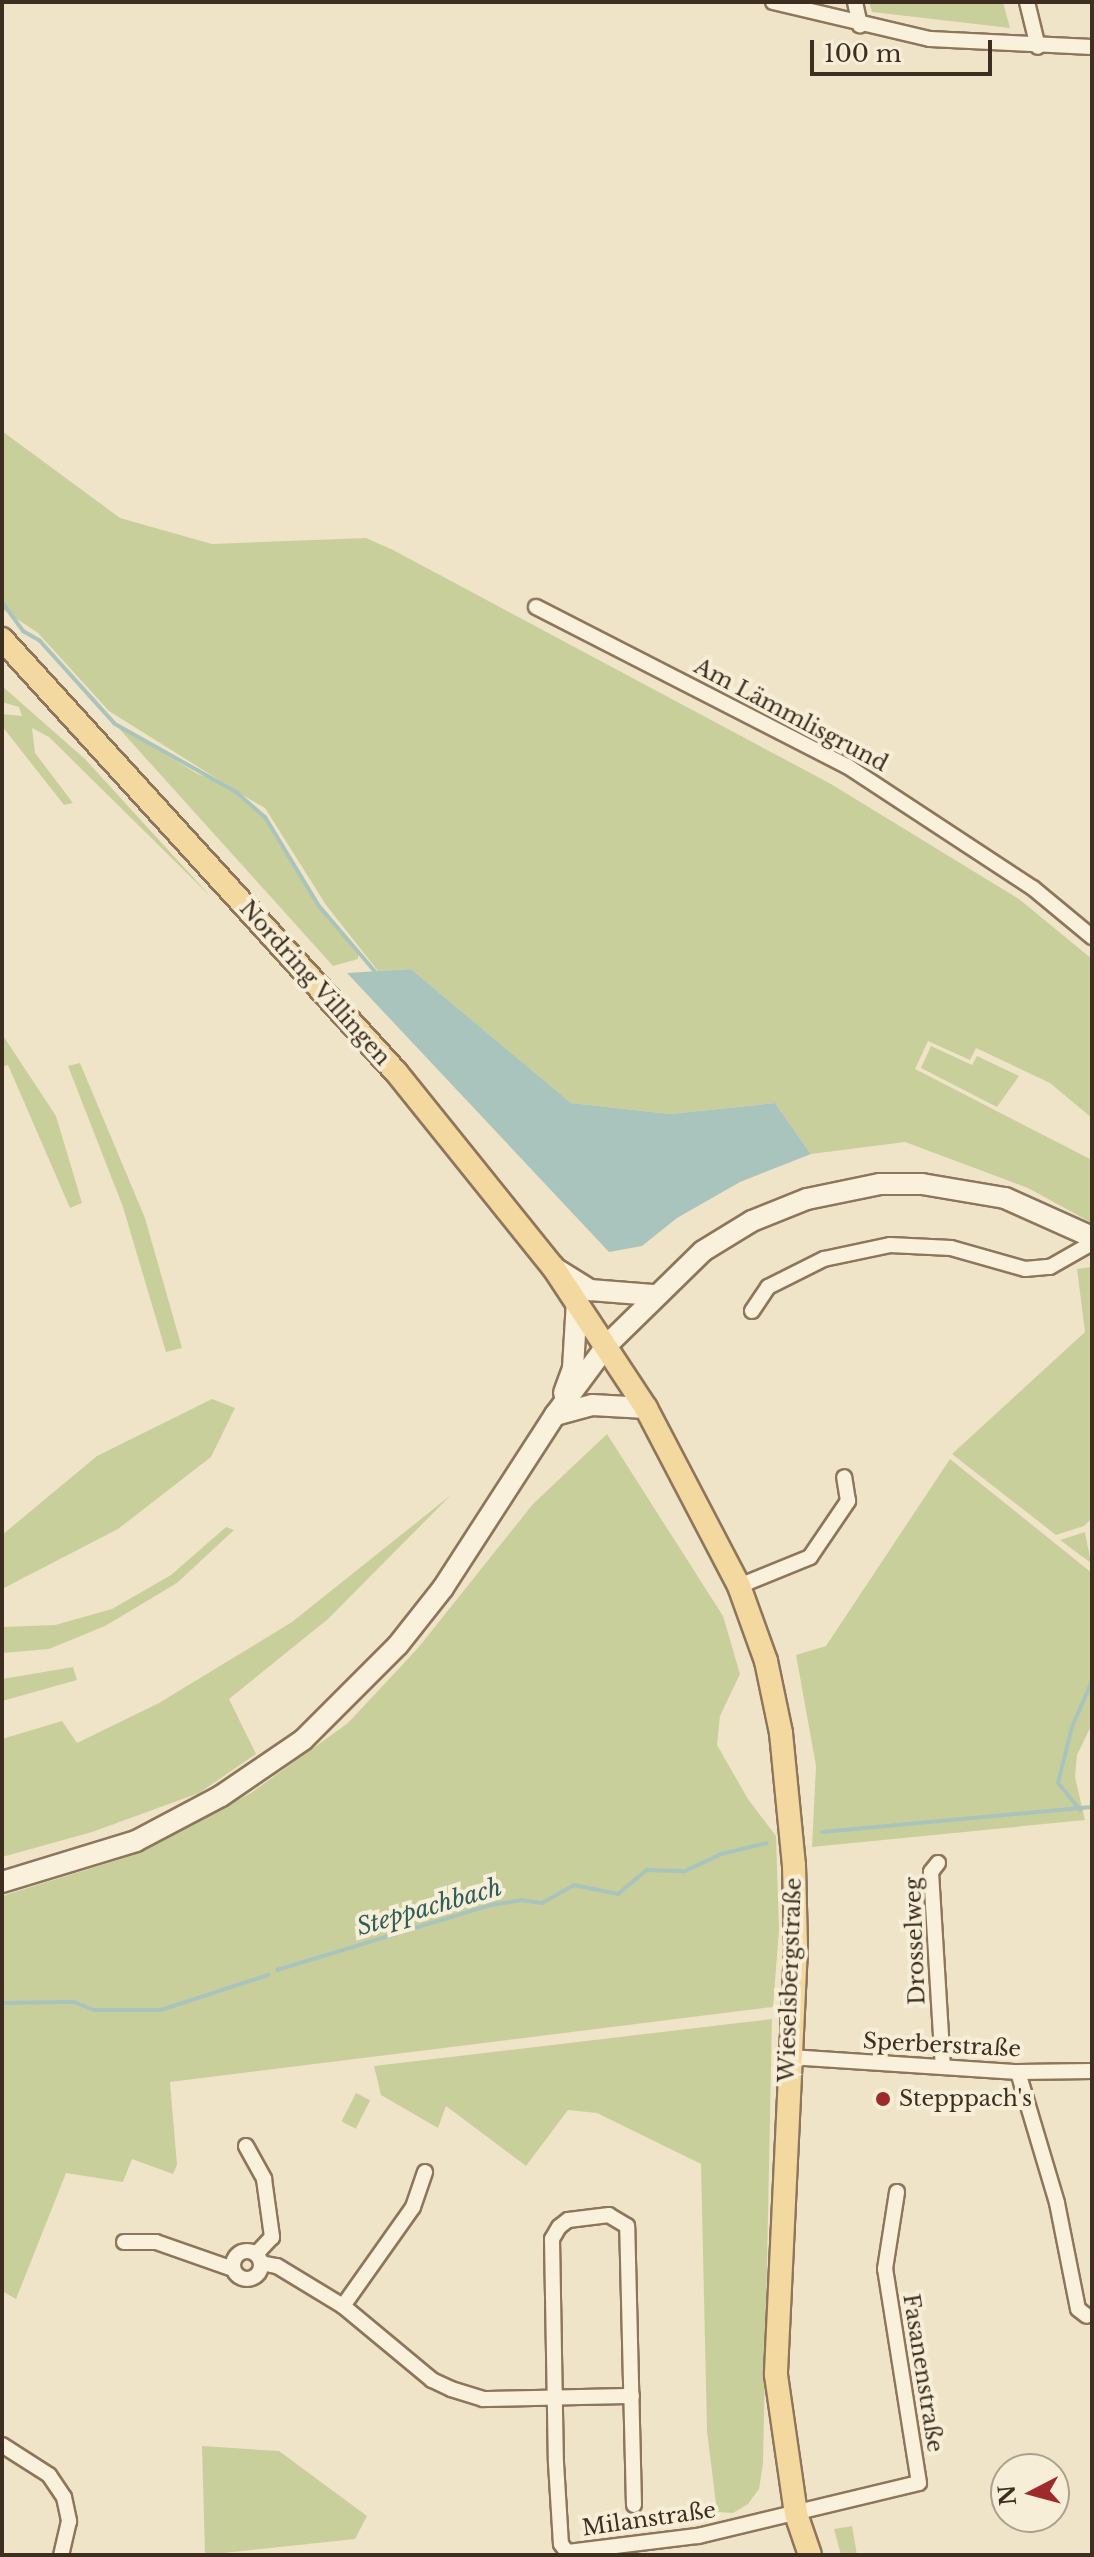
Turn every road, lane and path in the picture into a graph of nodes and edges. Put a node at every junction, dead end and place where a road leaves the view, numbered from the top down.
1 (773, 2) edge
2 (855, 2) edge
3 (1027, 2) edge
4 (860, 25) junction
5 (1038, 47) junction
6 (1092, 47) edge
7 (536, 607) dead end
8 (2, 639) edge
9 (1092, 937) edge
10 (1092, 1240) edge
11 (553, 1267) junction
12 (653, 1295) junction
13 (577, 1301) junction
14 (752, 1311) dead end
15 (607, 1345) junction
16 (646, 1408) junction
17 (555, 1415) junction
18 (844, 1477) dead end
19 (739, 1586) junction
20 (938, 1863) dead end
21 (2, 1882) edge
22 (790, 2057) junction
23 (943, 2067) junction
24 (1092, 2071) edge
25 (1018, 2072) junction
26 (246, 2146) dead end
27 (425, 2172) dead end
28 (897, 2192) dead end
29 (124, 2242) dead end
30 (258, 2258) junction
31 (233, 2269) junction
32 (343, 2306) junction
33 (1087, 2316) dead end
34 (632, 2396) junction
35 (557, 2397) junction
36 (2, 2445) edge
37 (634, 2505) dead end
38 (796, 2514) junction
39 (61, 2555) edge
40 (810, 2555) edge

1 - 4 street
2 - 4 street
3 - 5 street
4 - 5 street
5 - 6 street
7 - 9 street, Am Lämmlisgrund
8 - 11 main road, Nordring Villingen
10 - 12 street
10 - 14 street
11 - 12 street
11 - 13 main road, Nordring Villingen
12 - 15 street
13 - 15 main road, Nordring Villingen
13 - 17 street
15 - 16 main road, Wieselsbergstraße
15 - 17 street
16 - 17 street
16 - 19 main road, Wieselsbergstraße
17 - 21 street
18 - 19 street
19 - 22 main road, Wieselsbergstraße
20 - 23 street, Drosselweg
22 - 23 street, Sperberstraße
22 - 38 main road, Wieselsbergstraße
23 - 25 street, Sperberstraße
24 - 25 street, Sperberstraße
25 - 33 street
26 - 30 street
27 - 32 street
28 - 38 street, Fasanenstraße
29 - 31 street
30 - 31 street
30 - 31 street
30 - 32 street
32 - 35 street
34 - 35 street
34 - 35 street, Milanstraße
34 - 37 street, Milanstraße
35 - 38 street, Milanstraße
36 - 39 street
38 - 40 main road, Wieselsbergstraße

